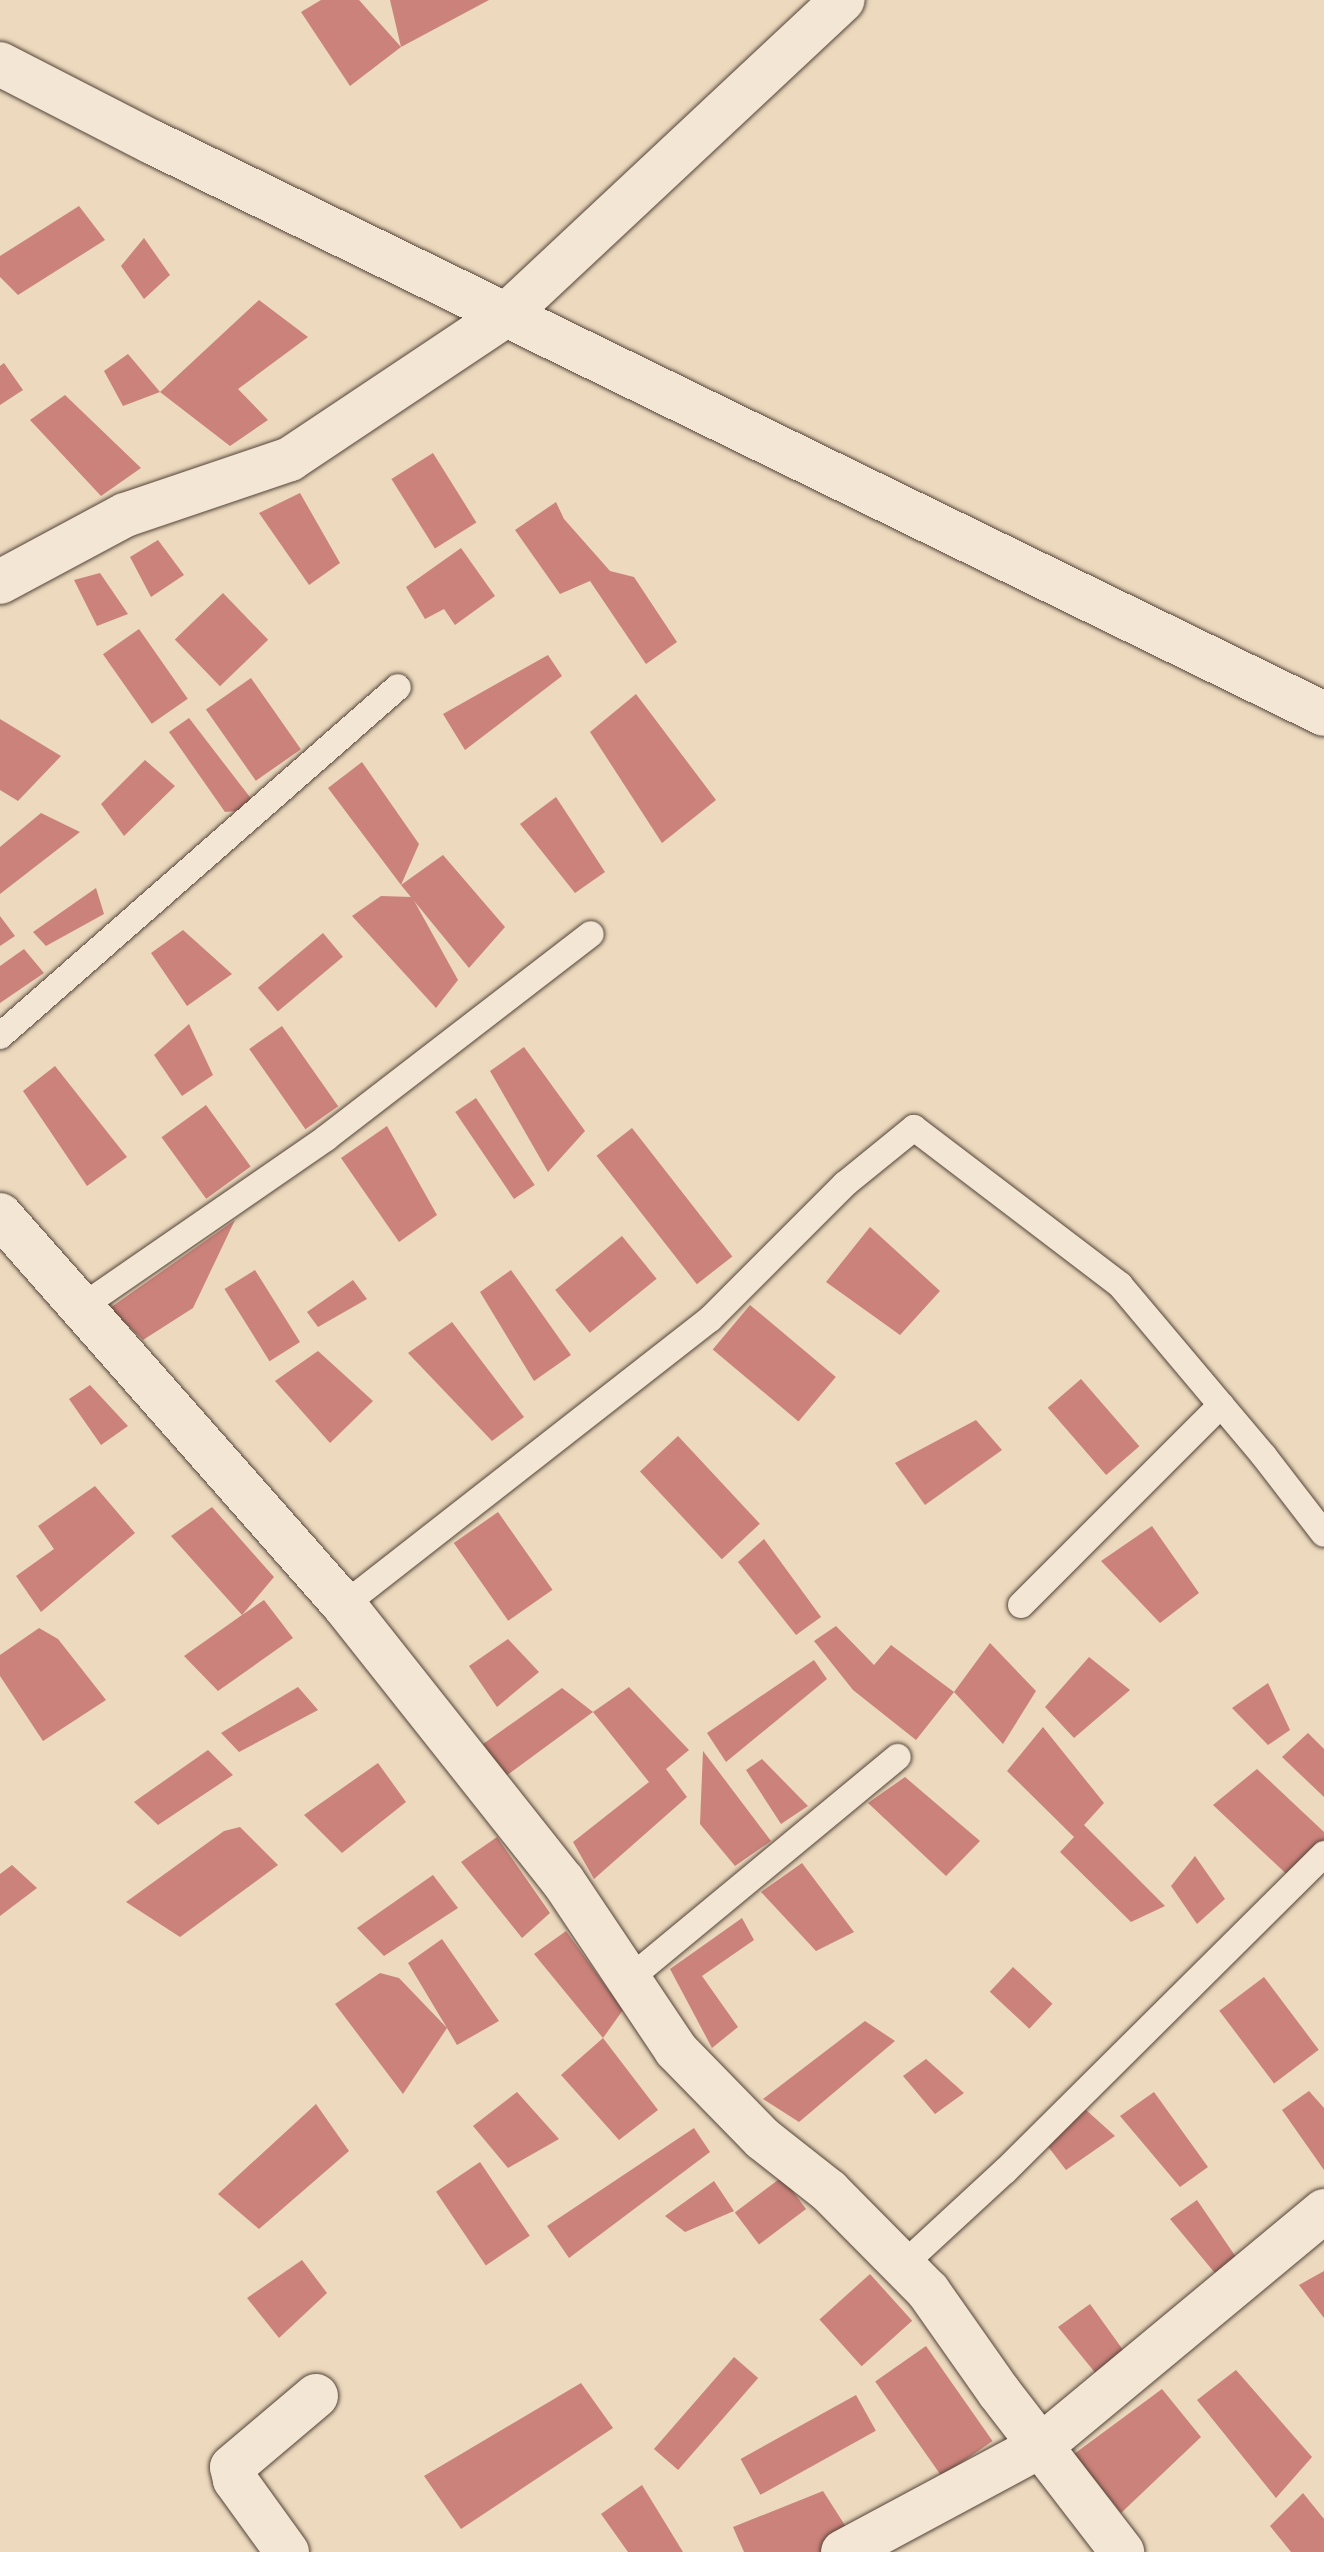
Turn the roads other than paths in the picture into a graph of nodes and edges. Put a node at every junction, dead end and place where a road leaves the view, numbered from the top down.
1 (843, 0) edge
2 (0, 64) edge
3 (506, 315) junction
4 (0, 582) edge
5 (398, 687) dead end
6 (1324, 714) edge
7 (591, 934) dead end
8 (0, 1036) edge
9 (0, 1215) edge
10 (80, 1308) junction
11 (1221, 1405) junction
12 (1324, 1534) edge
13 (344, 1605) junction
14 (1021, 1605) dead end
15 (898, 1757) dead end
16 (1324, 1854) edge
17 (628, 1980) junction
18 (1324, 2211) edge
19 (903, 2265) junction
20 (316, 2396) dead end
21 (1041, 2446) junction
22 (287, 2552) edge
23 (843, 2552) edge
24 (1122, 2552) edge

1 - 3 street
2 - 3 street
3 - 4 street
3 - 6 street
5 - 8 lane
7 - 10 lane
9 - 10 street
10 - 13 street
11 - 12 lane
11 - 13 lane
11 - 14 lane
13 - 17 street
15 - 17 lane
16 - 19 lane
17 - 19 street
18 - 21 street
19 - 21 street
20 - 22 street
21 - 23 street
21 - 24 street

